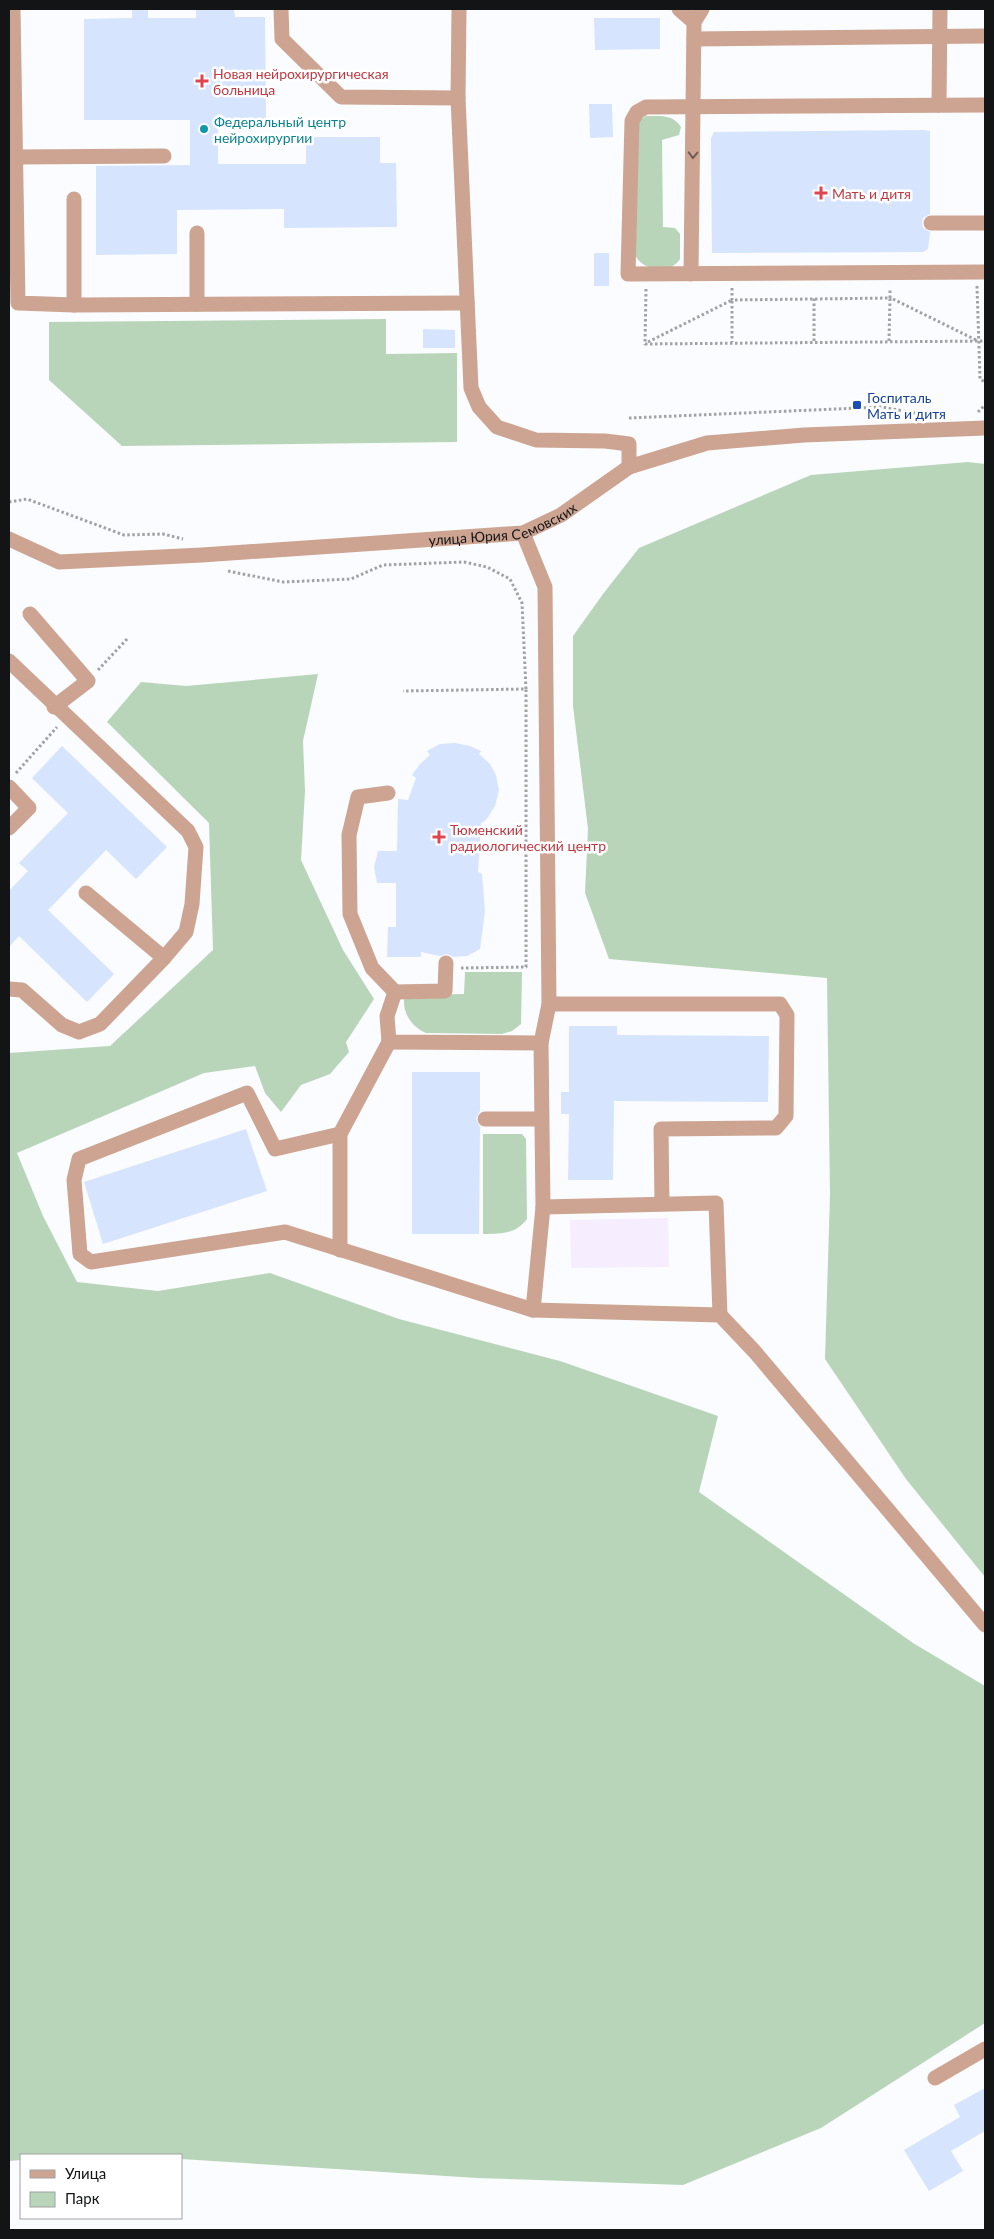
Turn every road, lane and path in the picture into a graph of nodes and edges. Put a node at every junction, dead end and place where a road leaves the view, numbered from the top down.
1 (12, 9) edge
2 (282, 9) edge
3 (459, 9) edge
4 (679, 9) edge
5 (940, 9) edge
6 (698, 15) edge
7 (985, 36) edge
8 (940, 38) junction
9 (694, 39) junction
10 (458, 98) junction
11 (939, 105) junction
12 (985, 105) edge
13 (693, 107) junction
14 (164, 156) dead end
15 (15, 157) junction
16 (74, 199) dead end
17 (931, 222) dead end
18 (985, 223) edge
19 (197, 233) dead end
20 (691, 274) junction
21 (981, 276) edge
22 (890, 282) dead end
23 (648, 283) dead end
24 (732, 283) dead end
25 (814, 298) junction
26 (891, 299) junction
27 (732, 300) junction
28 (467, 303) junction
29 (197, 304) junction
30 (74, 305) junction
31 (814, 341) junction
32 (889, 341) junction
33 (978, 341) junction
34 (985, 341) edge
35 (732, 342) junction
36 (645, 344) junction
37 (985, 382) edge
38 (985, 405) edge
39 (977, 413) dead end
40 (920, 414) dead end
41 (629, 418) dead end
42 (985, 428) edge
43 (629, 467) junction
44 (9, 502) edge
45 (523, 533) junction
46 (9, 539) edge
47 (202, 554) junction
48 (220, 571) dead end
49 (30, 614) dead end
50 (128, 638) dead end
51 (9, 661) edge
52 (88, 681) junction
53 (526, 690) junction
54 (403, 691) dead end
55 (54, 707) junction
56 (47, 738) dead end
57 (12, 780) edge
58 (388, 792) dead end
59 (9, 828) edge
60 (86, 894) dead end
61 (164, 958) junction
62 (446, 966) joint
63 (9, 989) edge
64 (395, 992) junction
65 (549, 1004) junction
66 (389, 1042) junction
67 (541, 1042) junction
68 (485, 1119) dead end
69 (541, 1119) junction
70 (340, 1134) junction
71 (662, 1203) junction
72 (543, 1208) junction
73 (340, 1250) junction
74 (533, 1310) junction
75 (720, 1315) junction
76 (985, 1625) edge
77 (985, 2048) edge
78 (935, 2078) dead end

1 - 15 street
2 - 10 street
3 - 10 street
4 - 6 street
5 - 8 street
6 - 9 street
7 - 8 street
8 - 9 street
8 - 11 street
9 - 13 street
10 - 28 street
11 - 12 street
11 - 13 street
13 -> 20 street
13 - 20 street
14 - 15 street
15 - 30 street
16 - 30 street
17 - 18 street
19 - 29 street
20 - 21 street
21 - 33 path
22 - 26 path
23 - 36 path
24 - 27 path
25 - 26 path
25 - 27 path
25 - 31 path
26 - 32 path
26 - 33 path
27 - 35 path
27 - 36 path
28 - 29 street
28 - 43 street
29 - 30 street
31 - 32 path
31 - 35 path
32 - 33 path
33 - 34 path
33 - 37 path
35 - 36 path
38 - 39 path
40 - 41 path
42 - 43 street, улица Юрия Семовских
43 - 45 street, улица Юрия Семовских
44 - 47 path
45 - 47 street, улица Юрия Семовских
45 - 65 street
46 - 47 street, улица Юрия Семовских
48 - 53 path
49 - 52 street
50 - 52 path
51 - 55 street
52 - 55 street
53 - 54 path
53 - 62 path
55 - 61 street
56 - 57 path
57 - 59 street
58 - 64 street
60 - 61 street
61 - 63 street
62 - 64 street
64 - 66 street
65 - 67 street
65 - 71 street
66 - 67 street
66 - 70 street
67 - 69 street
68 - 69 street
69 - 72 street
70 - 73 street
70 - 73 street
71 - 72 street
71 - 75 street
72 - 74 street
73 - 74 street
74 - 75 street
75 - 76 street
77 - 78 street

